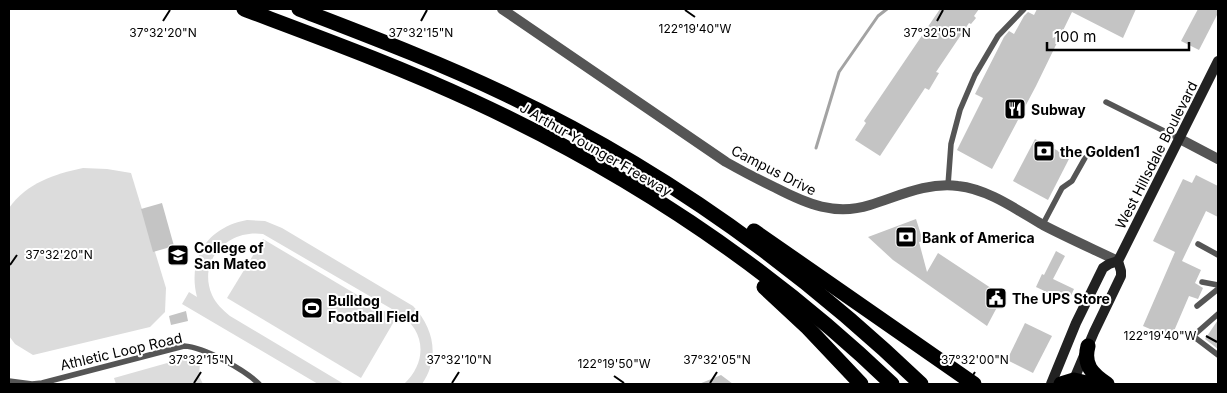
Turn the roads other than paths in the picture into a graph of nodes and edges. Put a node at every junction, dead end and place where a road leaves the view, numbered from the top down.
1 (244, 9) edge
2 (299, 9) edge
3 (502, 9) edge
4 (1024, 9) edge
5 (1218, 61) edge
6 (1106, 102) dead end
7 (1180, 139) junction
8 (1085, 158) dead end
9 (1218, 159) edge
10 (669, 185) junction
11 (948, 185) junction
12 (1043, 224) junction
13 (714, 239) junction
14 (1198, 244) dead end
15 (1218, 255) edge
16 (1118, 260) junction
17 (1202, 282) dead end
18 (1218, 285) edge
19 (1218, 289) edge
20 (1197, 306) dead end
21 (1218, 314) edge
22 (1088, 346) junction
23 (1218, 355) edge
24 (919, 381) edge
25 (9, 383) edge
26 (1069, 383) edge
27 (259, 384) edge
28 (861, 384) edge
29 (892, 384) edge
30 (974, 384) edge
31 (1051, 384) edge
32 (1091, 384) edge
33 (1107, 384) edge

1 - 13 highway, J Arthur Younger Freeway
2 - 10 highway, J Arthur Younger Freeway
3 - 11 street, Campus Drive
4 - 11 lane
5 - 7 main road, West Hillsdale Boulevard
6 - 7 lane
7 - 9 street
7 - 16 main road, West Hillsdale Boulevard
8 - 12 lane
10 - 24 highway, J Arthur Younger Freeway
10 - 30 highway
11 - 12 street, Campus Drive
12 - 16 street, Campus Drive
13 - 28 highway
13 - 29 highway, J Arthur Younger Freeway
14 - 15 lane
16 - 22 main road, West Hillsdale Boulevard
16 - 31 main road, West Hillsdale Boulevard
17 - 18 lane
19 - 20 lane
21 - 23 lane
22 - 26 main road, West Hillsdale Boulevard
22 - 33 highway
25 - 27 lane, Athletic Loop Road
26 - 32 highway

